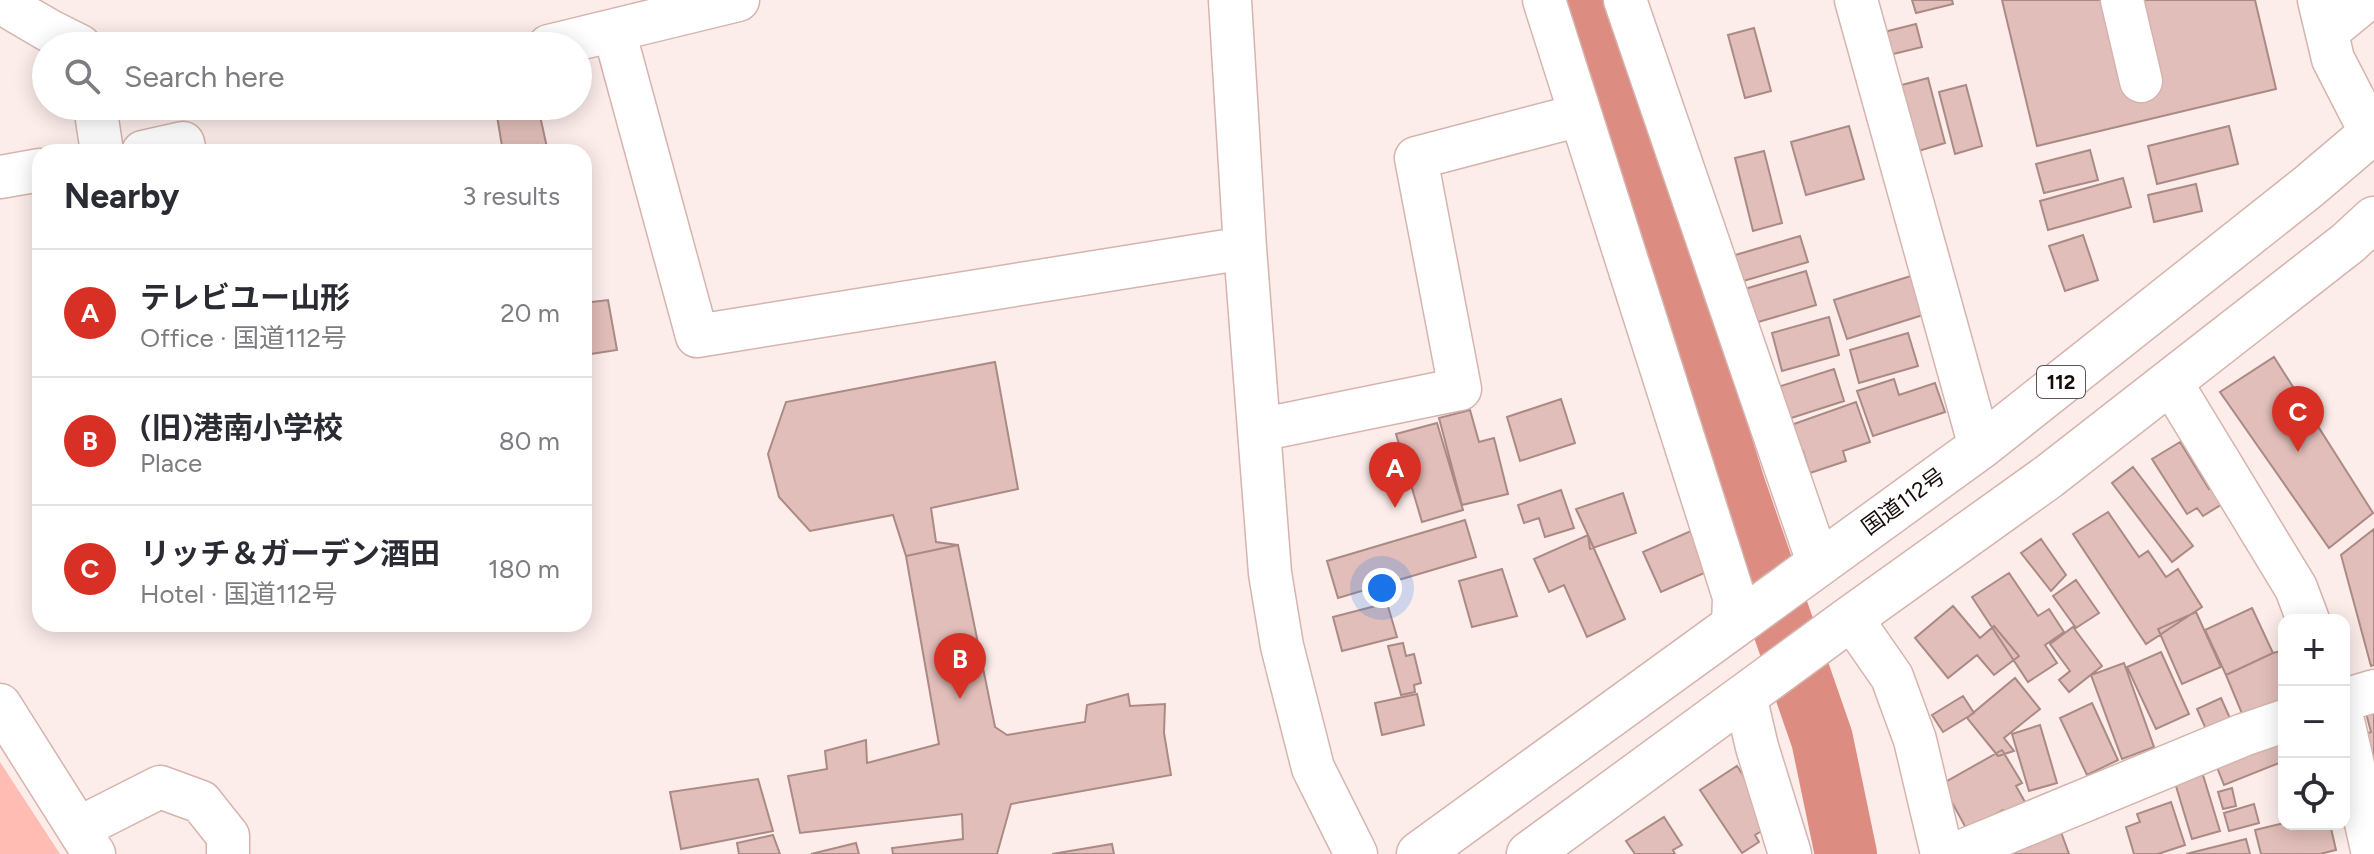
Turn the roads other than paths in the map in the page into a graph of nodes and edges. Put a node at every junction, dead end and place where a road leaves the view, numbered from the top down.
1 (738, 0) edge
2 (1230, 0) edge
3 (1544, 0) edge
4 (1625, 0) edge
5 (1856, 0) edge
6 (2122, 0) edge
7 (2366, 0) edge
8 (0, 2) edge
9 (2323, 16) edge
10 (614, 31) junction
11 (52, 32) edge
12 (592, 36) edge
13 (2141, 81) dead end
14 (1580, 115) junction
15 (97, 120) edge
16 (2372, 132) edge
17 (101, 144) edge
18 (32, 171) edge
19 (0, 177) edge
20 (2374, 219) edge
21 (1245, 248) junction
22 (2170, 381) junction
23 (1259, 430) junction
24 (1980, 447) junction
25 (1813, 566) junction
26 (2306, 614) edge
27 (1733, 627) junction
28 (1837, 628) junction
29 (1755, 689) junction
30 (2374, 691) edge
31 (2350, 698) edge
32 (0, 705) edge
33 (2278, 723) edge
34 (2350, 752) edge
35 (86, 841) edge
36 (228, 854) edge
37 (1356, 854) edge
38 (1419, 854) edge
39 (1529, 854) edge
40 (1790, 854) edge
41 (1942, 854) edge
42 (1955, 854) edge
43 (2373, 854) edge

1 - 10 street
2 - 21 street
3 - 14 street
4 - 25 street
5 - 24 street
6 - 13 street
7 - 9 street
8 - 11 street
9 - 16 street
10 - 12 street
10 - 21 street
14 - 23 street
14 - 27 street
15 - 17 street
16 - 24 highway, 国道112号 / 112
18 - 19 street
20 - 22 highway
21 - 23 street
22 - 26 street
22 - 28 highway
23 - 37 street
24 - 25 highway, 国道112号 / 112
25 - 27 highway, 国道112号 / 112
27 - 38 highway, 国道112号 / 112
28 - 29 highway
28 - 41 street
29 - 39 highway
29 - 40 street
30 - 31 street
32 - 35 street
33 - 42 street
34 - 43 street
35 - 36 street

